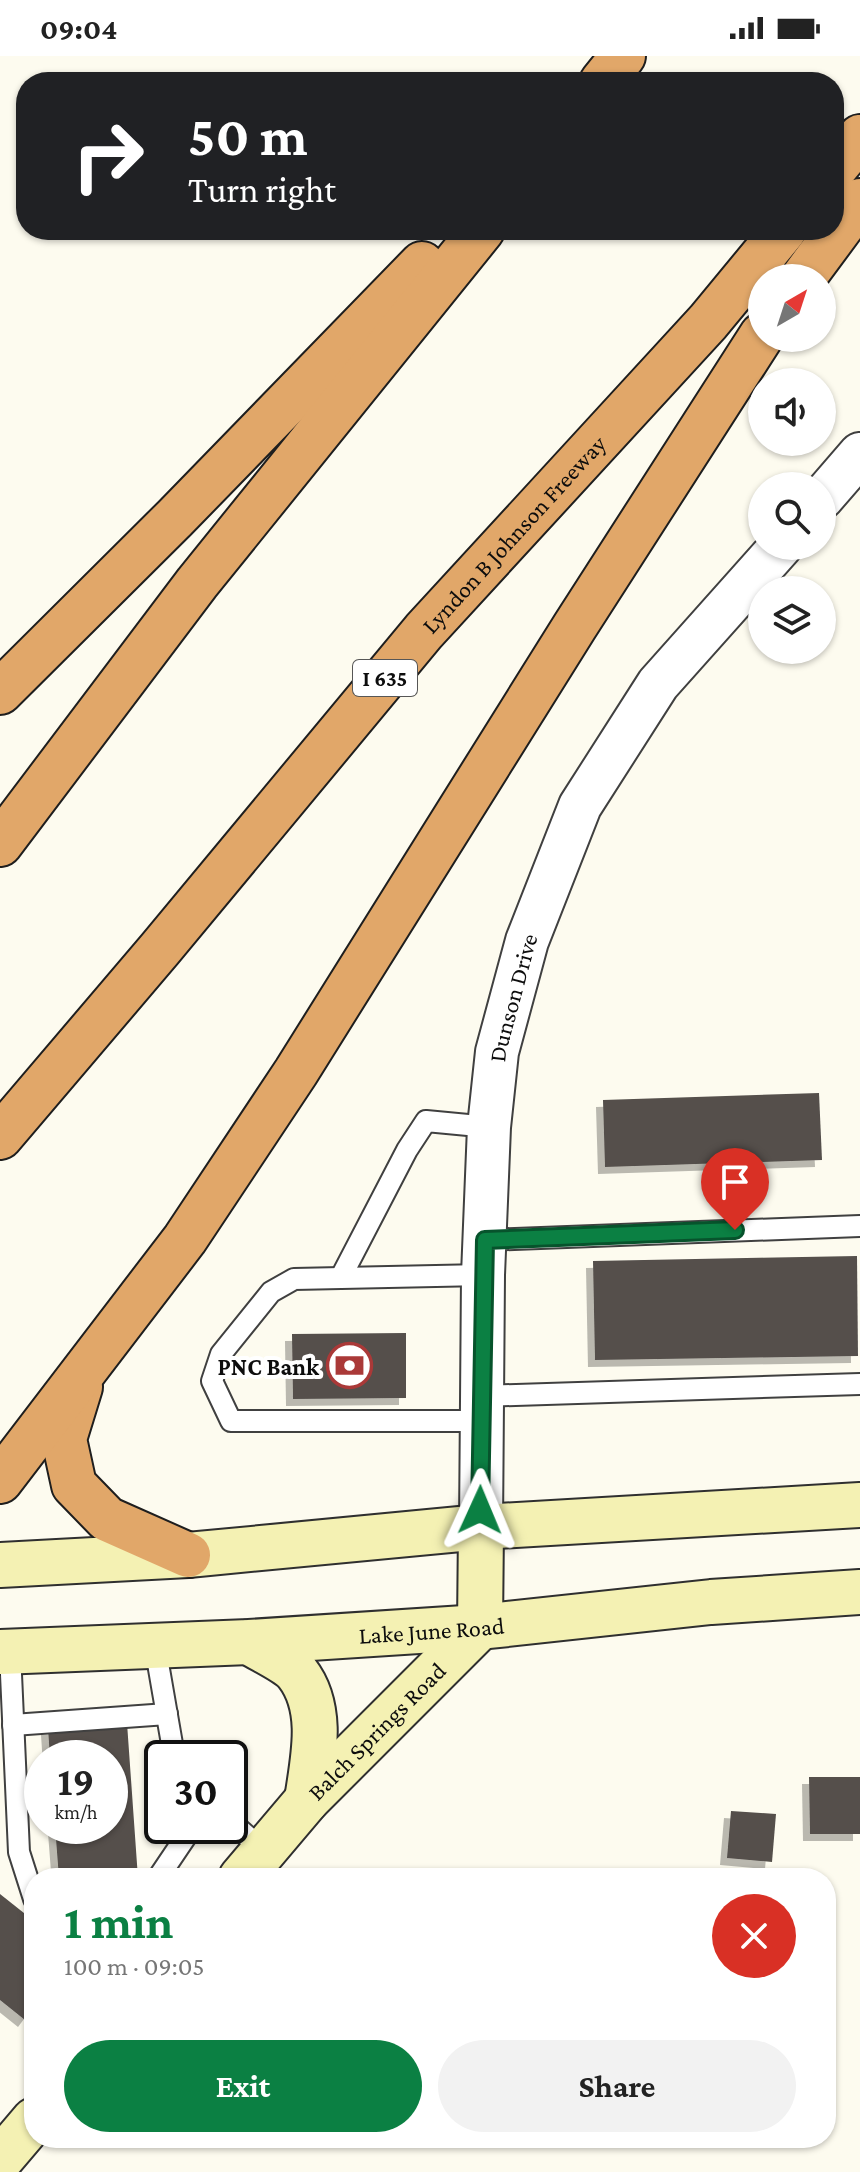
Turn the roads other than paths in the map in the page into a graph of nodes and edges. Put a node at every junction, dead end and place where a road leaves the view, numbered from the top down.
1 (860, 137) edge
2 (844, 157) edge
3 (860, 201) edge
4 (844, 223) edge
5 (445, 240) edge
6 (474, 240) edge
7 (776, 240) edge
8 (831, 240) edge
9 (813, 264) edge
10 (751, 352) edge
11 (860, 454) edge
12 (836, 482) edge
13 (769, 560) edge
14 (0, 692) edge
15 (0, 844) edge
16 (489, 1127) junction
17 (0, 1137) edge
18 (860, 1226) edge
19 (484, 1257) junction
20 (341, 1277) junction
21 (85, 1371) junction
22 (860, 1384) edge
23 (482, 1408) junction
24 (0, 1481) edge
25 (860, 1505) edge
26 (481, 1527) junction
27 (188, 1555) junction
28 (0, 1565) edge
29 (860, 1592) edge
30 (480, 1627) junction
31 (249, 1642) junction
32 (155, 1646) junction
33 (5, 1652) edge
34 (167, 1714) junction
35 (13, 1725) junction
36 (171, 1740) edge
37 (8, 1770) edge
38 (307, 1800) junction
39 (181, 1844) edge
40 (242, 1844) edge
41 (252, 1865) edge
42 (24, 1868) edge
43 (165, 1868) edge
44 (24, 2132) edge
45 (0, 2160) edge

1 - 2 highway
3 - 4 highway
5 - 14 highway
6 - 15 highway
7 - 17 highway, Lyndon B Johnson Freeway / I 635
8 - 9 highway
10 - 21 highway
11 - 12 street
13 - 16 street, Dunson Drive
16 - 19 street, Dunson Drive
16 - 20 lane
18 - 19 lane
19 - 20 lane
19 - 23 street, Dunson Drive
20 - 23 lane
21 - 24 highway
21 - 27 highway
22 - 23 lane
23 - 26 street, Dunson Drive
25 - 26 main road
26 - 27 main road
26 - 30 main road
27 - 28 main road
29 - 30 main road, Lake June Road
30 - 31 main road, Lake June Road
30 - 38 main road, Balch Springs Road
31 - 32 main road, Lake June Road
31 - 38 main road
32 - 33 main road, Lake June Road
32 - 34 lane
33 - 35 lane
34 - 35 lane
34 - 36 lane
35 - 37 lane
37 - 42 lane
38 - 41 main road, Balch Springs Road
39 - 43 lane
40 - 41 lane
44 - 45 main road

